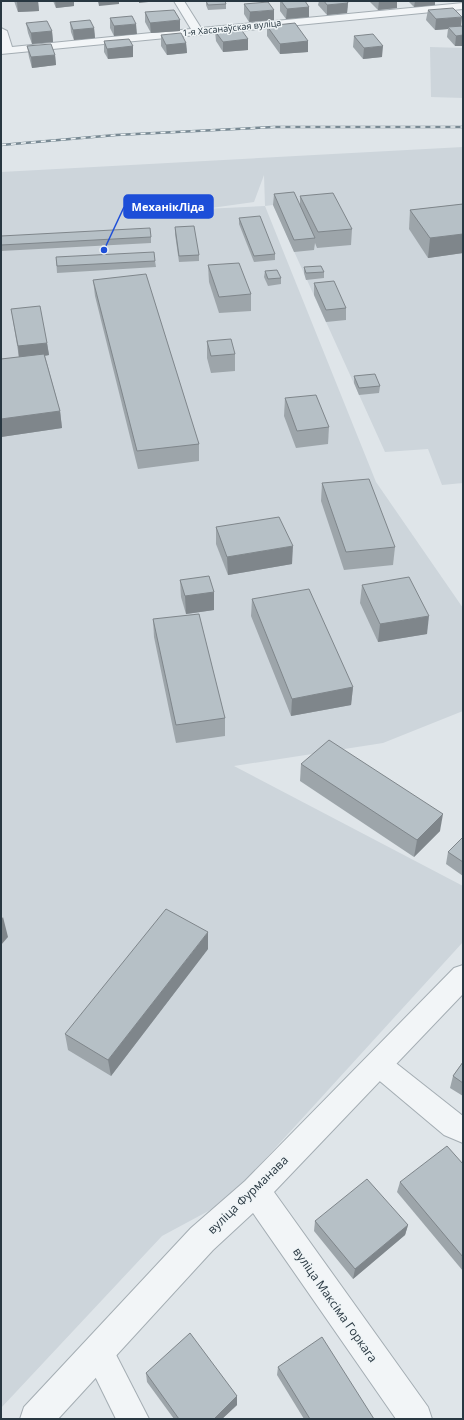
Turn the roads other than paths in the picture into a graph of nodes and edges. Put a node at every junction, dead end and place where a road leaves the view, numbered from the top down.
1 (179, 1) edge
2 (356, 6) dead end
3 (463, 6) edge
4 (364, 15) junction
5 (1, 31) edge
6 (198, 32) junction
7 (5, 51) edge
8 (463, 976) edge
9 (378, 1064) junction
10 (463, 1130) edge
11 (255, 1191) junction
12 (98, 1352) junction
13 (36, 1419) edge
14 (132, 1419) edge
15 (416, 1419) edge

1 - 6 street
2 - 4 street
3 - 4 street, 1-я Хасанаўская вуліца
4 - 6 street, 1-я Хасанаўская вуліца
5 - 7 street
6 - 7 street, 1-я Хасанаўская вуліца
8 - 9 street, вуліца Фурманава
9 - 10 street
9 - 11 street, вуліца Фурманава
11 - 12 street, вуліца Фурманава
11 - 15 street, вуліца Максіма Горкага
12 - 13 street, вуліца Фурманава
12 - 14 street

